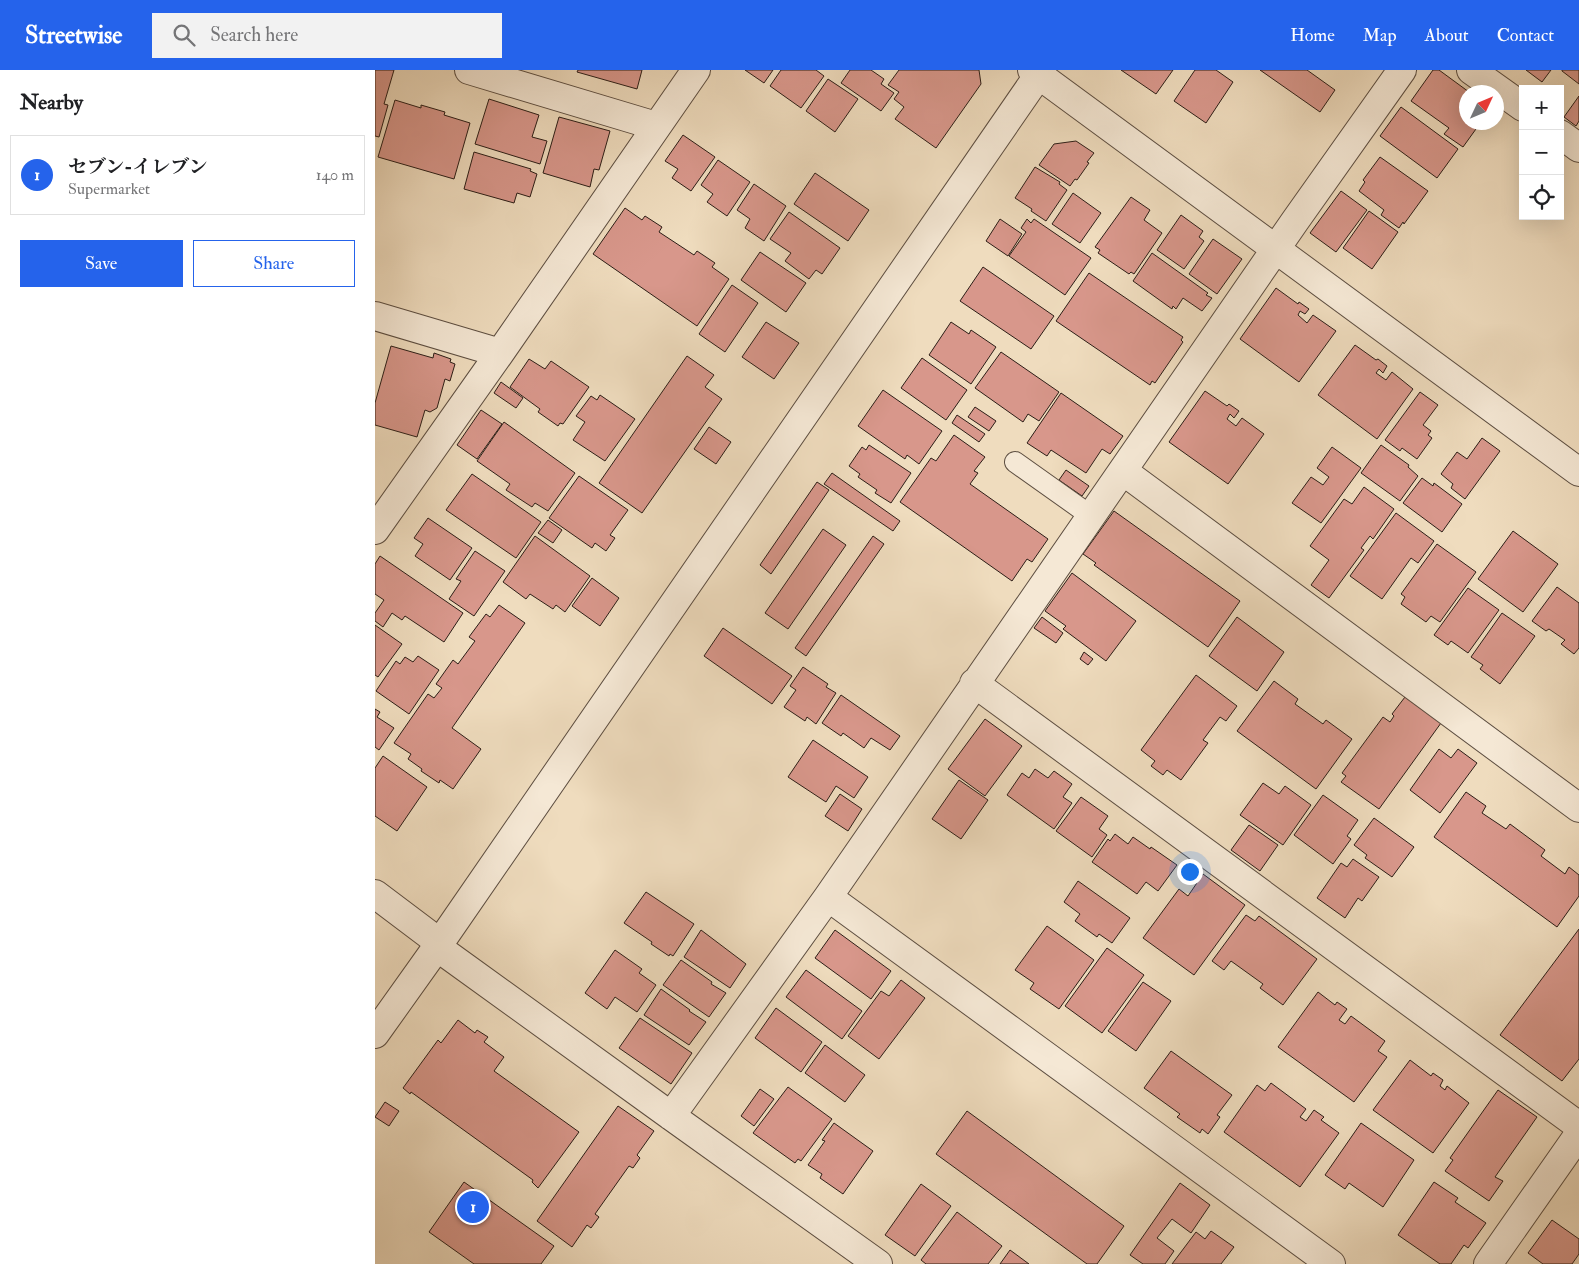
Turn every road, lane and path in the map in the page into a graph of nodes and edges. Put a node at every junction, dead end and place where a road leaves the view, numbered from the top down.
1 (696, 70) edge
2 (1402, 70) edge
3 (1471, 70) edge
4 (478, 71) edge
5 (1037, 72) edge
6 (1519, 104) edge
7 (656, 126) junction
8 (1564, 137) edge
9 (1579, 148) edge
10 (1276, 249) junction
11 (375, 316) edge
12 (500, 354) junction
13 (1015, 462) dead end
14 (1123, 471) junction
15 (1579, 472) edge
16 (1091, 516) junction
17 (375, 530) edge
18 (974, 683) junction
19 (1579, 808) edge
20 (375, 894) edge
21 (828, 897) junction
22 (439, 945) junction
23 (375, 1034) edge
24 (671, 1116) junction
25 (1579, 1126) edge
26 (1579, 1134) edge
27 (878, 1264) edge
28 (1331, 1264) edge
29 (1488, 1264) edge

1 - 7 street
2 - 10 street
3 - 6 street
4 - 7 street
5 - 10 street
5 - 22 street
7 - 12 street
8 - 9 street
10 - 14 street
10 - 15 street
11 - 12 street
12 - 17 street
13 - 16 lane
14 - 16 street
14 - 19 street
16 - 18 street
18 - 21 street
18 - 25 street
20 - 22 street
21 - 24 street
21 - 28 street
22 - 23 street
22 - 24 street
24 - 27 street
26 - 29 street

